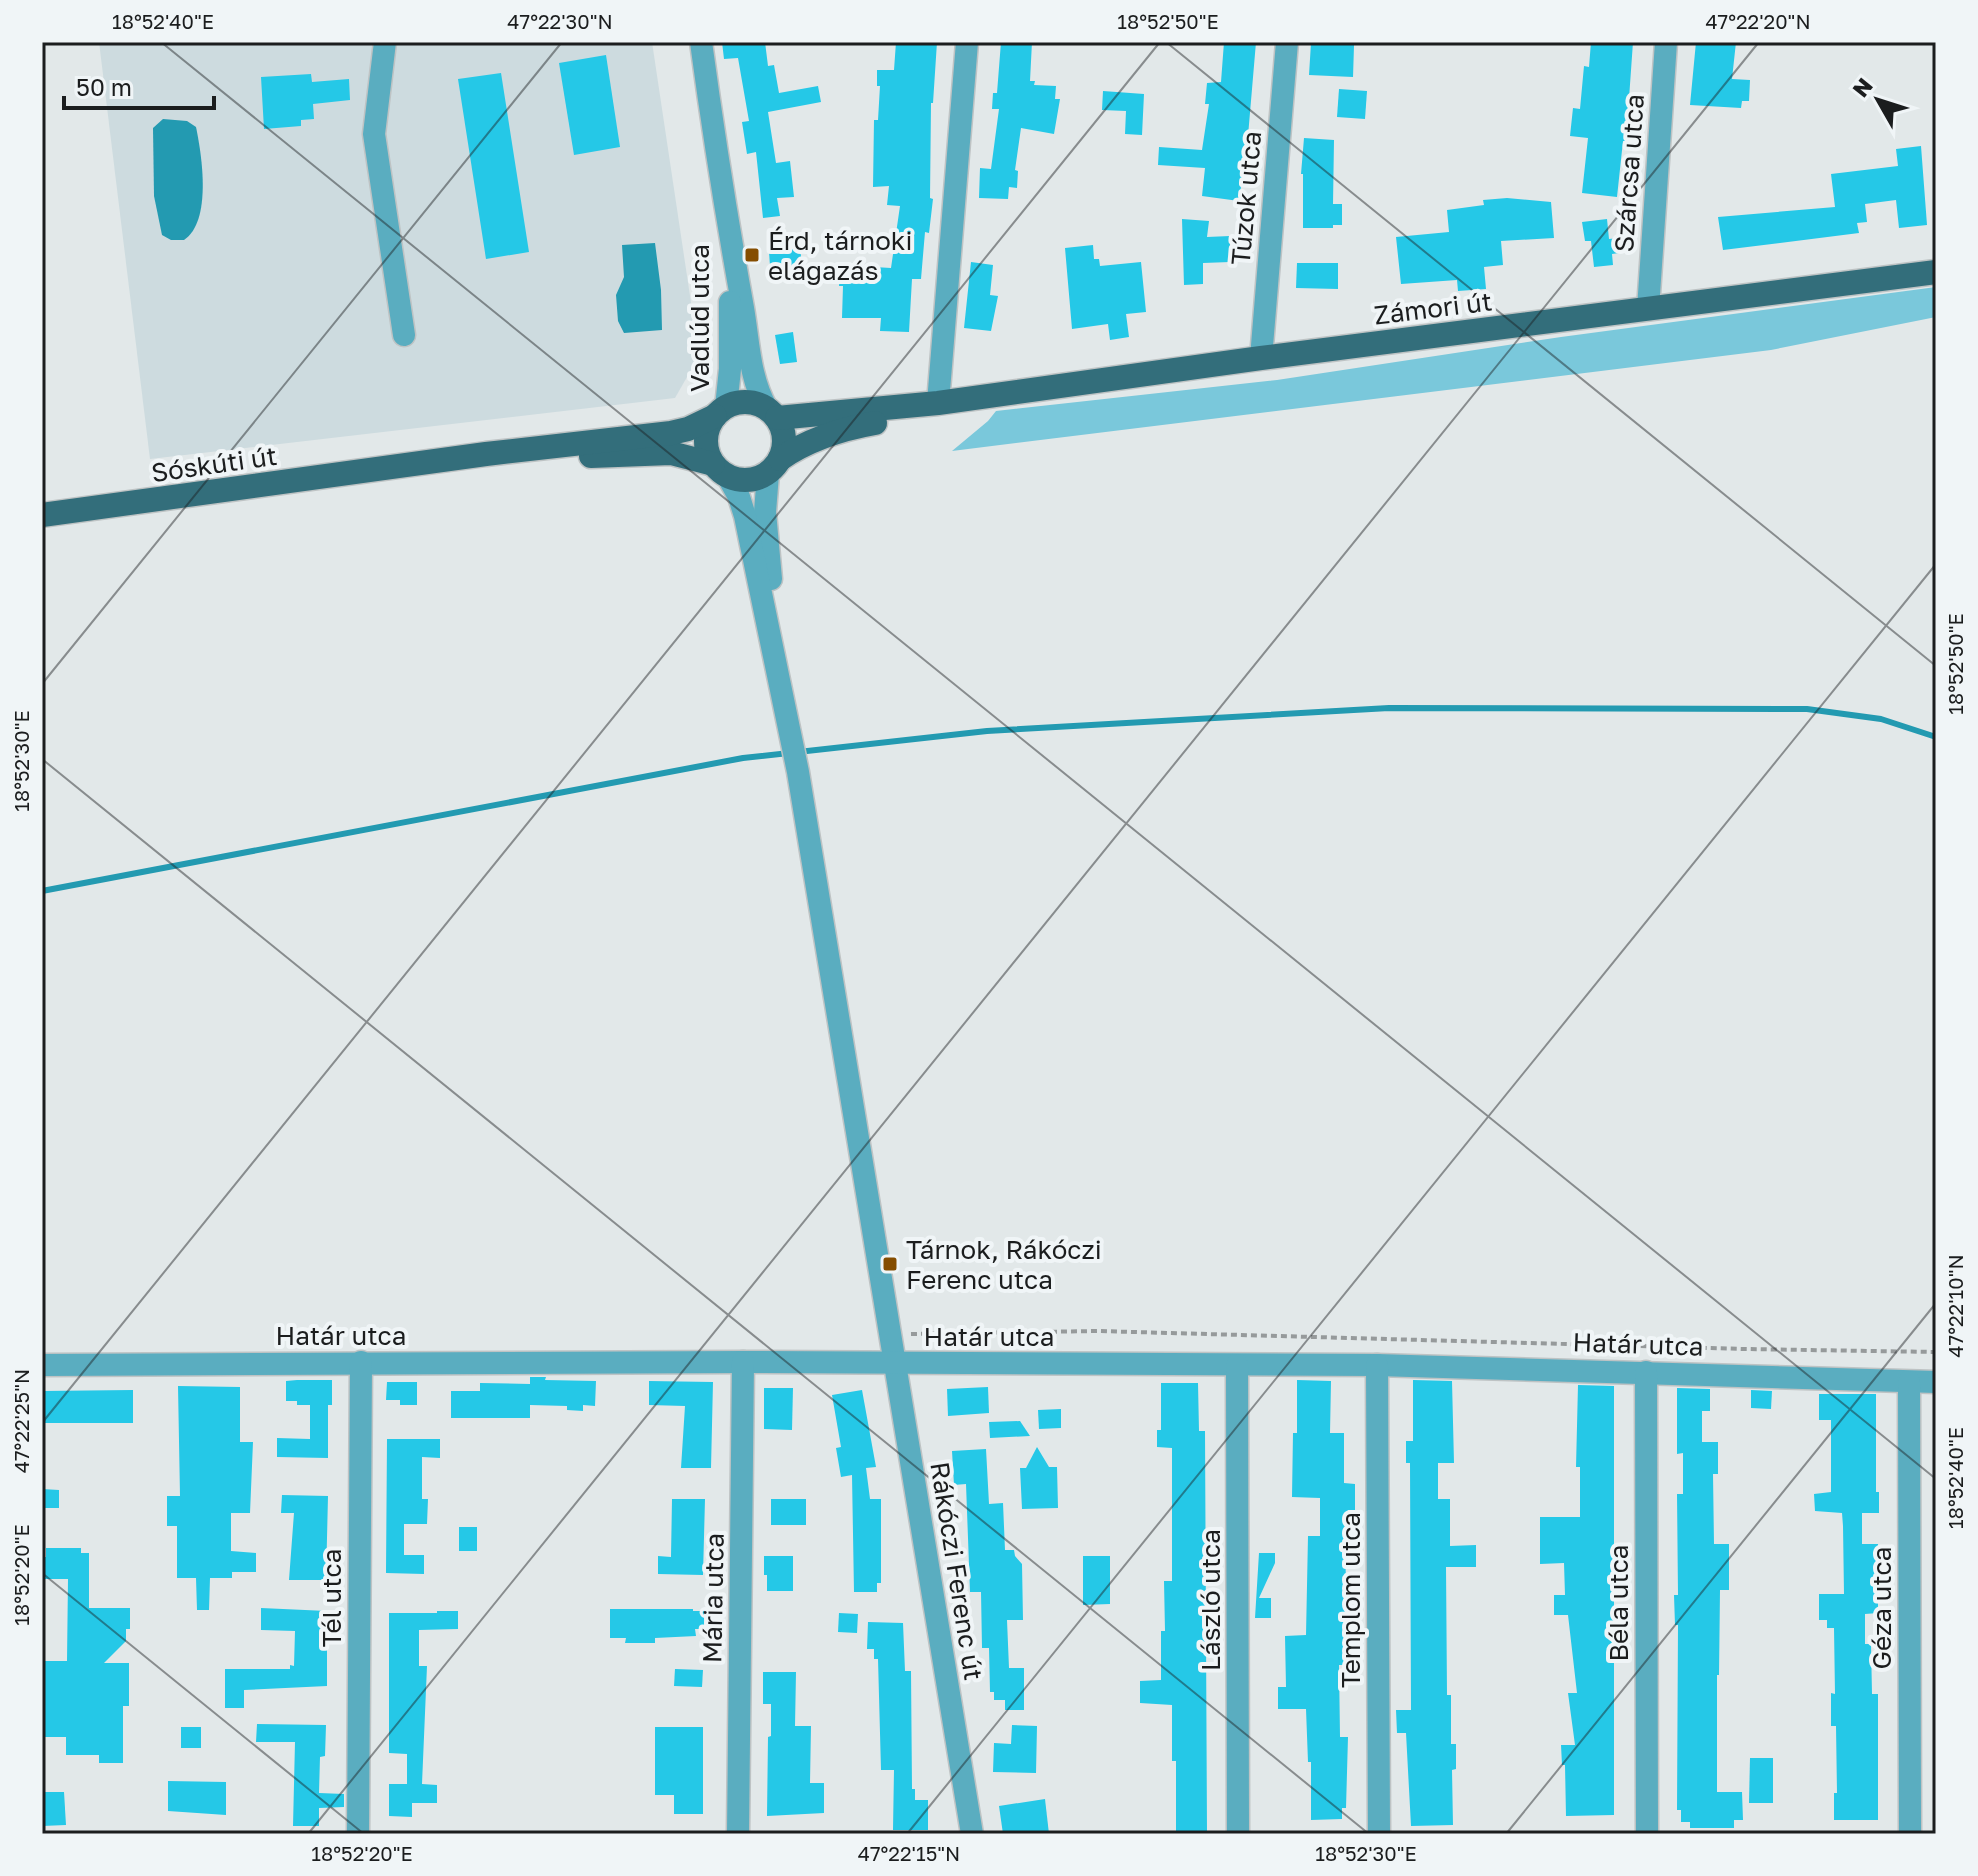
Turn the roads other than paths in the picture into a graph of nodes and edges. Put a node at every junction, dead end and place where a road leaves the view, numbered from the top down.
1 (385, 42) edge
2 (701, 42) edge
3 (967, 42) edge
4 (1287, 42) edge
5 (1666, 42) edge
6 (727, 229) junction
7 (1936, 272) edge
8 (1648, 309) junction
9 (404, 335) dead end
10 (1261, 358) junction
11 (938, 403) junction
12 (720, 411) junction
13 (772, 413) junction
14 (774, 466) junction
15 (393, 469) junction
16 (720, 471) junction
17 (42, 515) edge
18 (776, 656) junction
19 (361, 1362) junction
20 (743, 1362) junction
21 (894, 1364) junction
22 (42, 1365) edge
23 (1237, 1365) junction
24 (1377, 1365) junction
25 (1646, 1372) junction
26 (1909, 1382) junction
27 (1936, 1382) edge
28 (358, 1834) edge
29 (738, 1834) edge
30 (972, 1834) edge
31 (1238, 1834) edge
32 (1379, 1834) edge
33 (1647, 1834) edge
34 (1910, 1834) edge

1 - 9 street
2 - 6 street, Vadlúd utca
3 - 11 street
4 - 10 street, Túzok utca
5 - 8 street, Szárcsa utca
6 - 12 street, Vadlúd utca
6 - 13 street, Vadlúd utca
7 - 8 main road, Zámori út
8 - 10 main road, Zámori út
10 - 11 main road, Zámori út
11 - 13 main road, Zámori út
11 - 14 main road, Zámori út
12 - 13 main road
12 - 15 main road, Sóskúti út
12 - 16 main road
13 - 14 main road
14 - 16 main road
14 - 18 street
15 - 16 main road, Sóskúti út
15 - 17 main road, Sóskúti út
16 - 18 street
18 - 21 street, Rákóczi Ferenc út
19 - 20 street, Határ utca
19 - 22 street, Határ utca
19 - 28 street, Tél utca
20 - 21 street, Határ utca
20 - 29 street, Mária utca
21 - 23 street, Határ utca
21 - 30 street, Rákóczi Ferenc út
23 - 24 street, Határ utca
23 - 31 street, László utca
24 - 25 street, Határ utca
24 - 32 street, Templom utca
25 - 26 street, Határ utca
25 - 33 street, Béla utca
26 - 27 street, Határ utca
26 - 34 street, Géza utca

